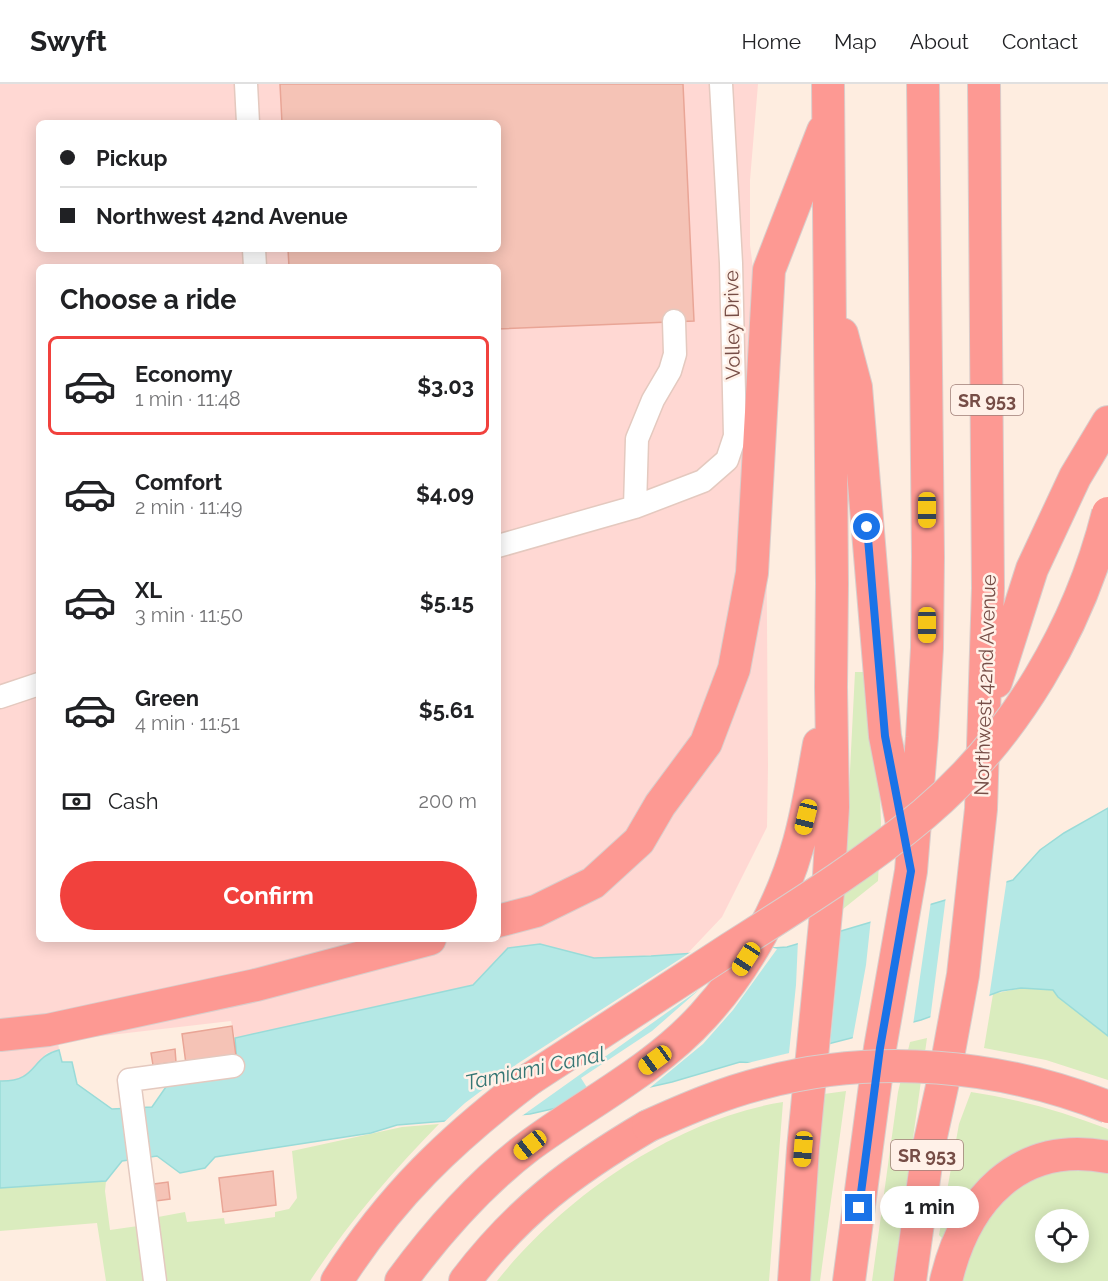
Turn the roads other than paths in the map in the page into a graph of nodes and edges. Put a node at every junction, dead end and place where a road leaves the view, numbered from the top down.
1 (246, 84) edge
2 (721, 84) edge
3 (828, 84) edge
4 (923, 84) edge
5 (984, 84) edge
6 (828, 116) junction
7 (248, 120) edge
8 (830, 286) junction
9 (675, 321) dead end
10 (1108, 422) edge
11 (635, 507) junction
12 (1108, 513) edge
13 (501, 545) edge
14 (36, 685) edge
15 (831, 687) junction
16 (0, 696) edge
17 (985, 717) junction
18 (911, 871) junction
19 (501, 920) edge
20 (419, 942) edge
21 (0, 1035) edge
22 (233, 1066) dead end
23 (1108, 1107) edge
24 (1108, 1157) edge
25 (155, 1281) edge
26 (337, 1281) edge
27 (401, 1281) edge
28 (465, 1281) edge
29 (794, 1281) edge
30 (849, 1281) edge
31 (910, 1281) edge
32 (946, 1281) edge

1 - 7 street
2 - 11 street, Volley Drive
3 - 6 highway
4 - 18 highway, SR 953
5 - 17 highway, Northwest 42nd Avenue / SR 953
6 - 8 highway
6 - 19 highway
8 - 15 highway
8 - 18 highway
9 - 11 street
10 - 17 highway
11 - 13 street, Volley Drive
12 - 26 highway, bridge
14 - 16 street
15 - 27 highway
15 - 29 highway
17 - 31 highway, Northwest 42nd Avenue / SR 953
18 - 30 highway, SR 953
20 - 21 highway
22 - 25 street
23 - 28 highway, bridge
24 - 32 highway

